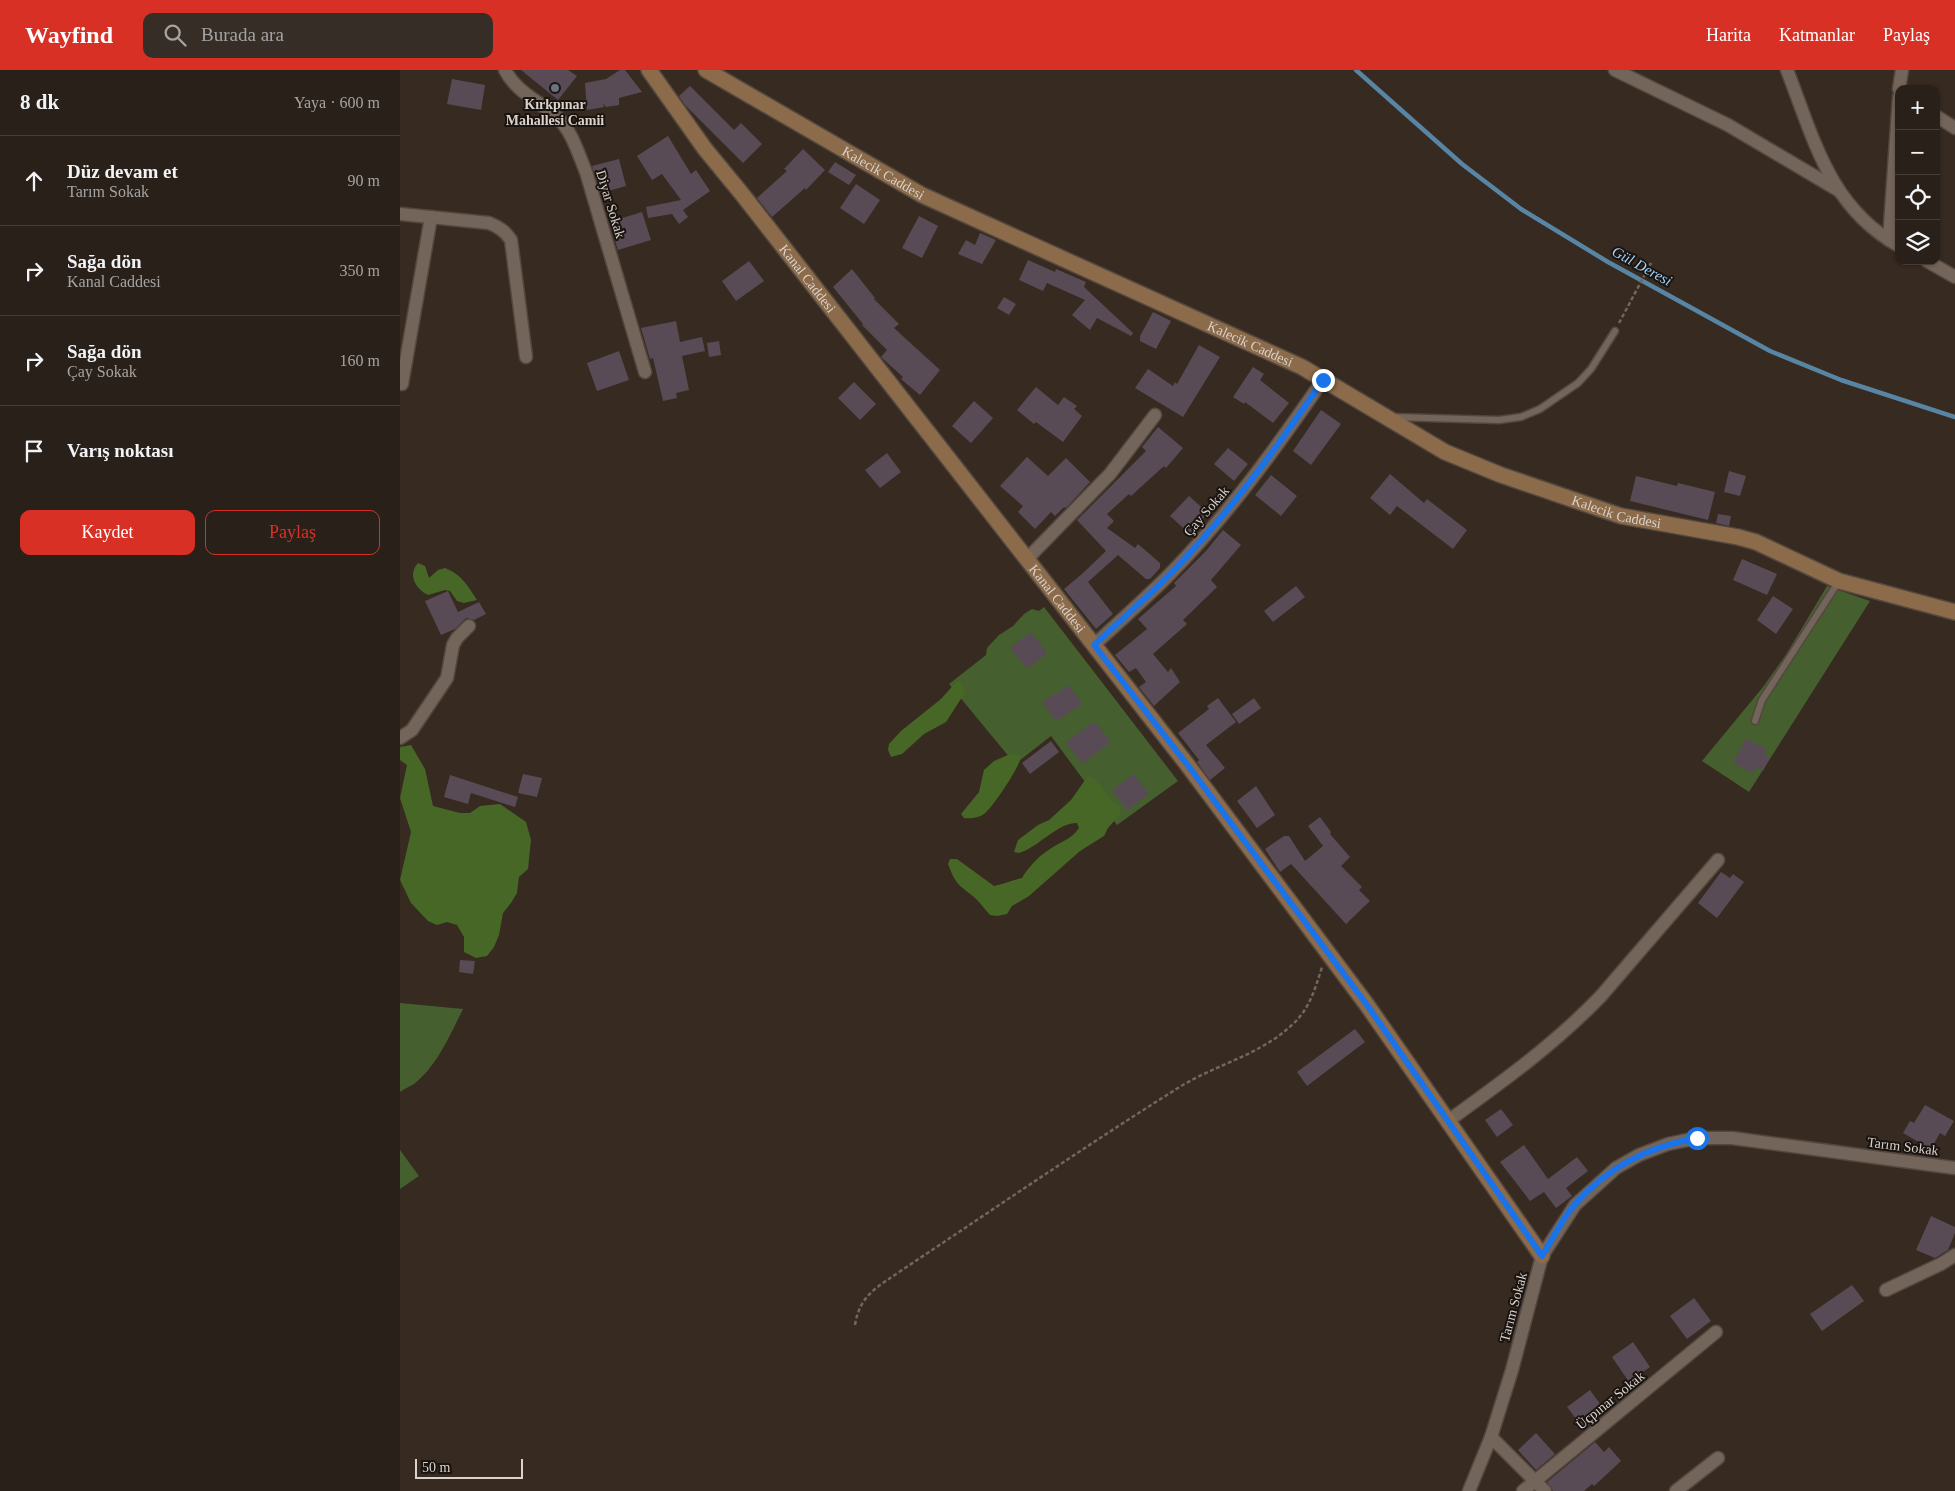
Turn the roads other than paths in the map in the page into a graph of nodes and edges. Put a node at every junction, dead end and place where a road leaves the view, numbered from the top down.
1 (505, 70) edge
2 (649, 70) edge
3 (706, 70) edge
4 (1616, 70) edge
5 (1787, 70) edge
6 (1902, 70) edge
7 (1900, 85) edge
8 (1940, 119) edge
9 (1955, 128) edge
10 (1898, 130) edge
11 (1838, 190) junction
12 (400, 214) edge
13 (431, 218) junction
14 (1894, 243) edge
15 (1934, 265) edge
16 (1955, 277) edge
17 (1616, 331) road end
18 (526, 357) dead end
19 (645, 372) dead end
20 (1323, 380) junction
21 (402, 384) dead end
22 (1155, 415) dead end
23 (1385, 417) junction
24 (1027, 559) junction
25 (1840, 581) junction
26 (1955, 612) edge
27 (469, 626) dead end
28 (1094, 645) junction
29 (1755, 721) dead end
30 (400, 738) edge
31 (1718, 860) dead end
32 (1448, 1121) junction
33 (1955, 1168) edge
34 (1955, 1255) edge
35 (1542, 1256) junction
36 (1886, 1290) dead end
37 (1716, 1332) dead end
38 (1491, 1437) junction
39 (1718, 1458) dead end
40 (1535, 1481) junction
41 (1469, 1491) edge
42 (1523, 1491) edge
43 (1545, 1491) edge
44 (1676, 1491) edge

1 - 19 street, Diyar Sokak
2 - 24 street, Kanal Caddesi
3 - 20 street, Kalecik Caddesi
4 - 11 street
5 - 11 street
6 - 7 street
8 - 9 street
10 - 14 street
11 - 14 street
12 - 13 street
13 - 18 street
13 - 21 street
15 - 16 street
17 - 23 lane
20 - 23 street, Kalecik Caddesi
20 - 28 street, Çay Sokak
22 - 24 street
23 - 25 street, Kalecik Caddesi
24 - 28 street, Kanal Caddesi
25 - 26 street, Kalecik Caddesi
25 - 29 lane
27 - 30 street
28 - 32 street, Kanal Caddesi
31 - 32 street
32 - 35 street, Kanal Caddesi
33 - 35 street, Tarım Sokak
34 - 36 street
35 - 38 street, Tarım Sokak
37 - 40 street, Üçpınar Sokak
38 - 40 street
38 - 41 street, Tarım Sokak
39 - 44 street
40 - 42 street, Üçpınar Sokak
40 - 43 street

